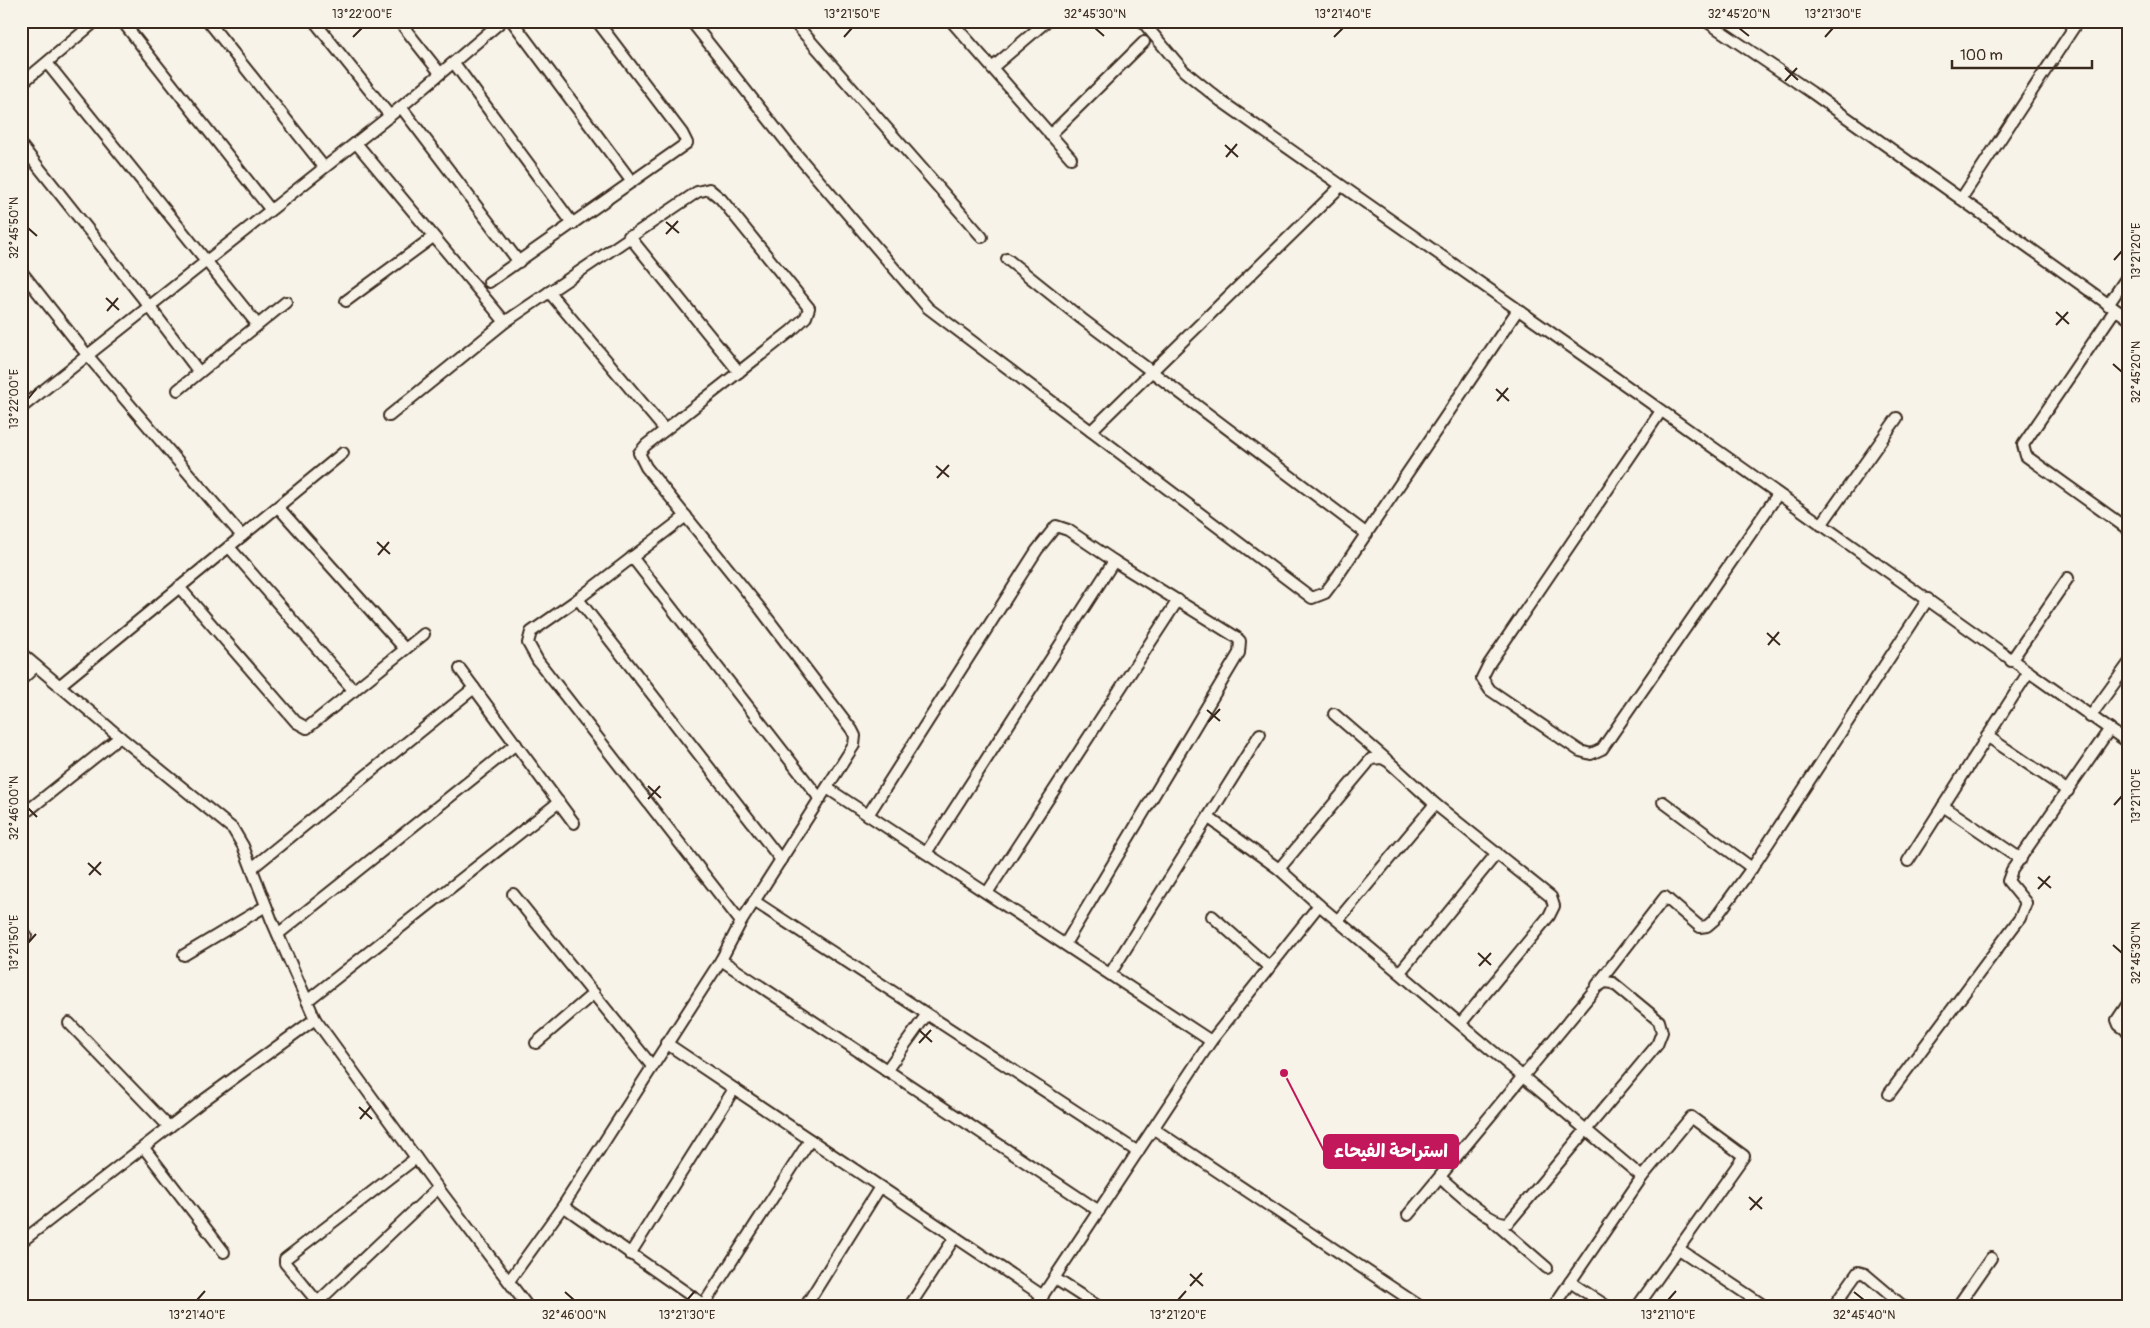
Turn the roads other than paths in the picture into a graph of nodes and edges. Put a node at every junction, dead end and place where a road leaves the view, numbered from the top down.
1 (96, 21) edge
2 (122, 21) edge
3 (208, 21) edge
4 (314, 21) edge
5 (399, 21) edge
6 (502, 21) edge
7 (512, 21) edge
8 (597, 21) edge
9 (690, 21) edge
10 (793, 21) edge
11 (950, 21) edge
12 (1047, 21) edge
13 (1142, 21) edge
14 (1706, 21) edge
15 (2078, 21) edge
16 (1144, 42) dead end
17 (47, 63) junction
18 (454, 63) junction
19 (992, 68) junction
20 (440, 73) junction
21 (21, 84) edge
22 (401, 107) junction
23 (390, 116) junction
24 (1050, 135) junction
25 (356, 143) junction
26 (21, 145) edge
27 (1071, 158) dead end
28 (324, 167) junction
29 (632, 182) junction
30 (1341, 186) junction
31 (1961, 199) junction
32 (270, 210) junction
33 (573, 224) junction
34 (629, 236) junction
35 (433, 237) junction
36 (982, 237) dead end
37 (1007, 259) dead end
38 (207, 261) junction
39 (518, 262) junction
40 (21, 271) edge
41 (2129, 274) edge
42 (489, 282) dead end
43 (549, 292) junction
44 (346, 301) dead end
45 (286, 302) dead end
46 (149, 306) junction
47 (2112, 307) junction
48 (1517, 310) junction
49 (2129, 319) edge
50 (505, 322) junction
51 (257, 324) junction
52 (88, 356) junction
53 (1153, 371) junction
54 (199, 372) junction
55 (739, 372) junction
56 (178, 390) dead end
57 (22, 406) edge
58 (1661, 411) junction
59 (389, 416) dead end
60 (1896, 418) dead end
61 (665, 430) junction
62 (1091, 432) junction
63 (342, 453) dead end
64 (1778, 494) junction
65 (278, 506) junction
66 (686, 516) junction
67 (1821, 525) junction
68 (2129, 530) edge
69 (1366, 534) junction
70 (242, 536) junction
71 (229, 547) junction
72 (632, 557) junction
73 (1114, 562) junction
74 (2068, 578) dead end
75 (180, 587) junction
76 (1928, 599) junction
77 (578, 600) junction
78 (1178, 600) junction
79 (424, 634) dead end
80 (405, 649) junction
81 (21, 653) edge
82 (2011, 661) junction
83 (2129, 663) edge
84 (36, 666) junction
85 (460, 669) dead end
86 (2028, 673) junction
87 (21, 680) edge
88 (59, 686) junction
89 (474, 688) junction
90 (354, 691) junction
91 (1334, 714) dead end
92 (2090, 717) junction
93 (2109, 730) junction
94 (1260, 734) dead end
95 (1987, 736) junction
96 (120, 737) junction
97 (516, 744) junction
98 (2129, 744) edge
99 (1389, 762) junction
100 (827, 788) junction
101 (2068, 792) junction
102 (820, 799) junction
103 (559, 802) junction
104 (1663, 802) dead end
105 (1435, 804) junction
106 (1943, 806) junction
107 (868, 815) junction
108 (21, 816) edge
109 (1209, 818) junction
110 (574, 823) dead end
111 (926, 853) junction
112 (1497, 853) junction
113 (2022, 859) junction
114 (781, 860) junction
115 (1908, 861) dead end
116 (252, 868) junction
117 (1752, 868) junction
118 (1279, 869) junction
119 (987, 893) junction
120 (513, 894) dead end
121 (754, 901) junction
122 (1319, 905) junction
123 (266, 906) junction
124 (1212, 916) dead end
125 (1338, 920) junction
126 (741, 922) junction
127 (278, 934) junction
128 (1066, 944) junction
129 (184, 955) dead end
130 (721, 960) junction
131 (1269, 967) junction
132 (1400, 972) junction
133 (1110, 974) junction
134 (1592, 993) junction
135 (594, 994) junction
136 (307, 1001) junction
137 (2129, 1002) edge
138 (927, 1014) junction
139 (315, 1019) junction
140 (69, 1023) dead end
141 (1461, 1023) junction
142 (2129, 1032) edge
143 (1211, 1041) junction
144 (536, 1043) dead end
145 (666, 1043) junction
146 (652, 1066) junction
147 (886, 1071) junction
148 (1523, 1076) junction
149 (734, 1090) junction
150 (1889, 1094) dead end
151 (169, 1128) junction
152 (1154, 1129) junction
153 (1588, 1130) junction
154 (810, 1140) junction
155 (144, 1148) junction
156 (1138, 1152) junction
157 (416, 1158) junction
158 (1440, 1177) junction
159 (1642, 1177) junction
160 (880, 1187) junction
161 (438, 1188) junction
162 (563, 1206) junction
163 (1099, 1210) junction
164 (1408, 1215) dead end
165 (1492, 1220) junction
166 (955, 1237) junction
167 (21, 1242) edge
168 (1679, 1249) junction
169 (224, 1252) dead end
170 (630, 1254) junction
171 (1991, 1258) dead end
172 (1547, 1268) dead end
173 (1054, 1278) junction
174 (509, 1281) junction
175 (1570, 1282) junction
176 (1043, 1296) junction
177 (1752, 1303) edge
178 (706, 1305) edge
179 (528, 1307) edge
180 (805, 1307) edge
181 (909, 1307) edge
182 (1035, 1307) edge
183 (1099, 1307) edge
184 (1421, 1307) edge
185 (1553, 1307) edge
186 (1608, 1307) edge
187 (1637, 1307) edge
188 (1766, 1307) edge
189 (1833, 1307) edge
190 (1904, 1307) edge
191 (1957, 1307) edge

1 - 17 street
2 - 32 street
3 - 28 street
4 - 23 street
5 - 20 street
6 - 18 street
7 - 29 street
8 - 29 street
9 - 62 street
10 - 36 street
11 - 19 street
12 - 19 street
13 - 30 street
14 - 31 street
15 - 31 street
16 - 24 street
17 - 21 street
17 - 38 street
18 - 20 street
18 - 33 street
19 - 24 street
20 - 22 street
22 - 23 street
22 - 39 street
23 - 25 street
24 - 27 street
25 - 28 street
25 - 35 street
26 - 46 street
28 - 32 street
29 - 33 street
30 - 48 street
30 - 53 street
31 - 47 street
32 - 38 street
33 - 39 street
34 - 43 street
34 - 55 street
34 - 55 street
35 - 44 street
35 - 50 street
37 - 53 street
38 - 46 street
38 - 51 street
39 - 42 street
40 - 52 street
41 - 47 street
43 - 50 street
43 - 61 street
45 - 51 street
46 - 52 street
46 - 54 street
47 - 49 street
47 - 68 street
48 - 58 street
48 - 69 street
50 - 59 street
51 - 54 street
52 - 57 street
52 - 70 street
53 - 62 street
53 - 69 street
54 - 56 street
55 - 61 street
58 - 64 street
58 - 64 street
60 - 67 street
61 - 66 street
62 - 69 street
63 - 65 street
64 - 67 street
65 - 70 street
65 - 80 street
66 - 72 street
66 - 100 street
67 - 76 street
70 - 71 street
71 - 75 street
71 - 90 street
72 - 77 street
72 - 102 street
73 - 78 street
73 - 107 street
73 - 111 street
74 - 82 street
75 - 88 street
75 - 90 street
76 - 82 street
76 - 117 street
77 - 114 street
77 - 126 street
78 - 119 street
78 - 128 street
79 - 80 street
80 - 90 street
81 - 84 street
82 - 86 street
83 - 92 street
84 - 87 street
84 - 88 street
85 - 89 street
86 - 92 street
86 - 95 street
88 - 96 street
89 - 97 street
89 - 116 street
91 - 99 street
92 - 93 street
93 - 98 street
93 - 101 street
94 - 109 street
95 - 101 street
95 - 106 street
96 - 108 street
96 - 116 street
97 - 103 street
97 - 127 street
99 - 105 street
99 - 118 street
100 - 102 street
100 - 107 street
101 - 113 street
102 - 114 street
103 - 110 street
103 - 136 street
104 - 117 street
105 - 112 street
105 - 125 street
106 - 113 street
106 - 115 street
107 - 111 street
109 - 118 street
109 - 133 street
111 - 119 street
112 - 132 street
112 - 141 street
113 - 150 street
114 - 121 street
116 - 123 street
117 - 134 street
118 - 122 street
119 - 128 street
120 - 135 street
121 - 126 street
121 - 138 street
122 - 125 street
122 - 131 street
123 - 127 street
123 - 129 street
124 - 131 street
125 - 132 street
126 - 130 street
127 - 136 street
128 - 133 street
130 - 145 street
130 - 147 street
131 - 143 street
132 - 141 street
133 - 143 street
134 - 148 street
134 - 153 street
135 - 144 street
135 - 146 street
136 - 139 street
137 - 142 street
138 - 147 street
138 - 156 street
139 - 151 street
139 - 157 street
140 - 151 street
141 - 148 street
143 - 152 street
145 - 146 street
145 - 149 street
146 - 162 street
147 - 163 street
148 - 153 street
148 - 158 street
149 - 154 street
149 - 170 street
151 - 155 street
152 - 156 street
152 - 184 street
153 - 159 street
153 - 165 street
154 - 160 street
154 - 178 street
155 - 167 street
155 - 169 street
156 - 163 street
157 - 161 street
157 - 161 street
158 - 164 street
158 - 165 street
159 - 168 street
159 - 175 street
160 - 166 street
160 - 180 street
161 - 174 street
162 - 170 street
162 - 174 street
163 - 173 street
165 - 172 street
166 - 176 street
166 - 181 street
168 - 177 street
168 - 187 street
170 - 178 street
171 - 191 street
173 - 176 street
173 - 183 street
174 - 179 street
175 - 185 street
175 - 186 street
176 - 182 street
177 - 188 street
189 - 190 street

